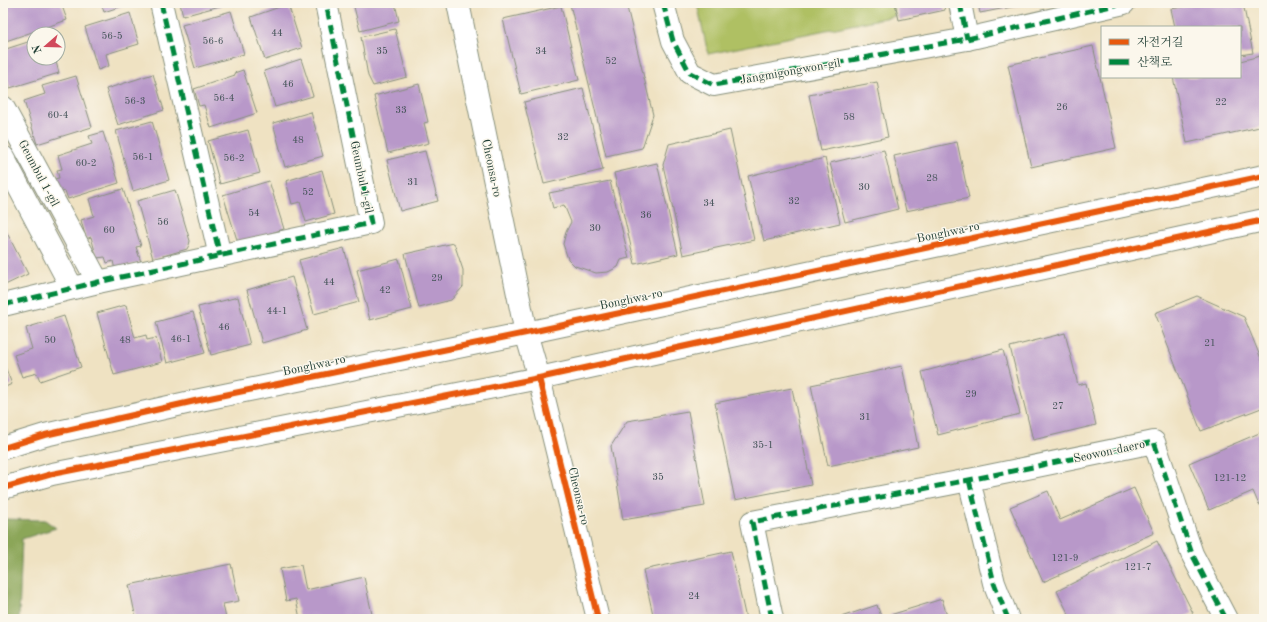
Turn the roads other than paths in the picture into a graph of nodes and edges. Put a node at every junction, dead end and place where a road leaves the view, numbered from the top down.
1 (161, 3) edge
2 (326, 3) edge
3 (458, 3) edge
4 (663, 3) edge
5 (960, 3) edge
6 (1124, 3) edge
7 (967, 38) junction
8 (3, 107) edge
9 (3, 157) edge
10 (1264, 176) edge
11 (1264, 220) edge
12 (220, 256) junction
13 (98, 282) junction
14 (72, 288) junction
15 (3, 305) edge
16 (526, 333) junction
17 (539, 378) junction
18 (3, 448) edge
19 (969, 480) junction
20 (3, 488) edge
21 (598, 619) edge
22 (772, 619) edge
23 (1008, 619) edge
24 (1226, 619) edge

1 - 12 street
2 - 12 street, Geumbul 1-gil
3 - 16 street, Cheonsa-ro
4 - 7 street, Jangmigongwon-gil
5 - 7 street
6 - 7 street, Jangmigongwon-gil
8 - 13 street, Geumbul 1-gil
9 - 14 street, Geumbul 1-gil
10 - 16 street, Bonghwa-ro
11 - 17 street
12 - 13 street, Geumbul 1-gil
13 - 14 street, Geumbul 1-gil
14 - 15 street, Geumbul 1-gil
16 - 17 street, Cheonsa-ro
16 - 18 street, Bonghwa-ro
17 - 20 street
17 - 21 street, Cheonsa-ro
19 - 22 street, Seowon-daero
19 - 23 street
19 - 24 street, Seowon-daero

